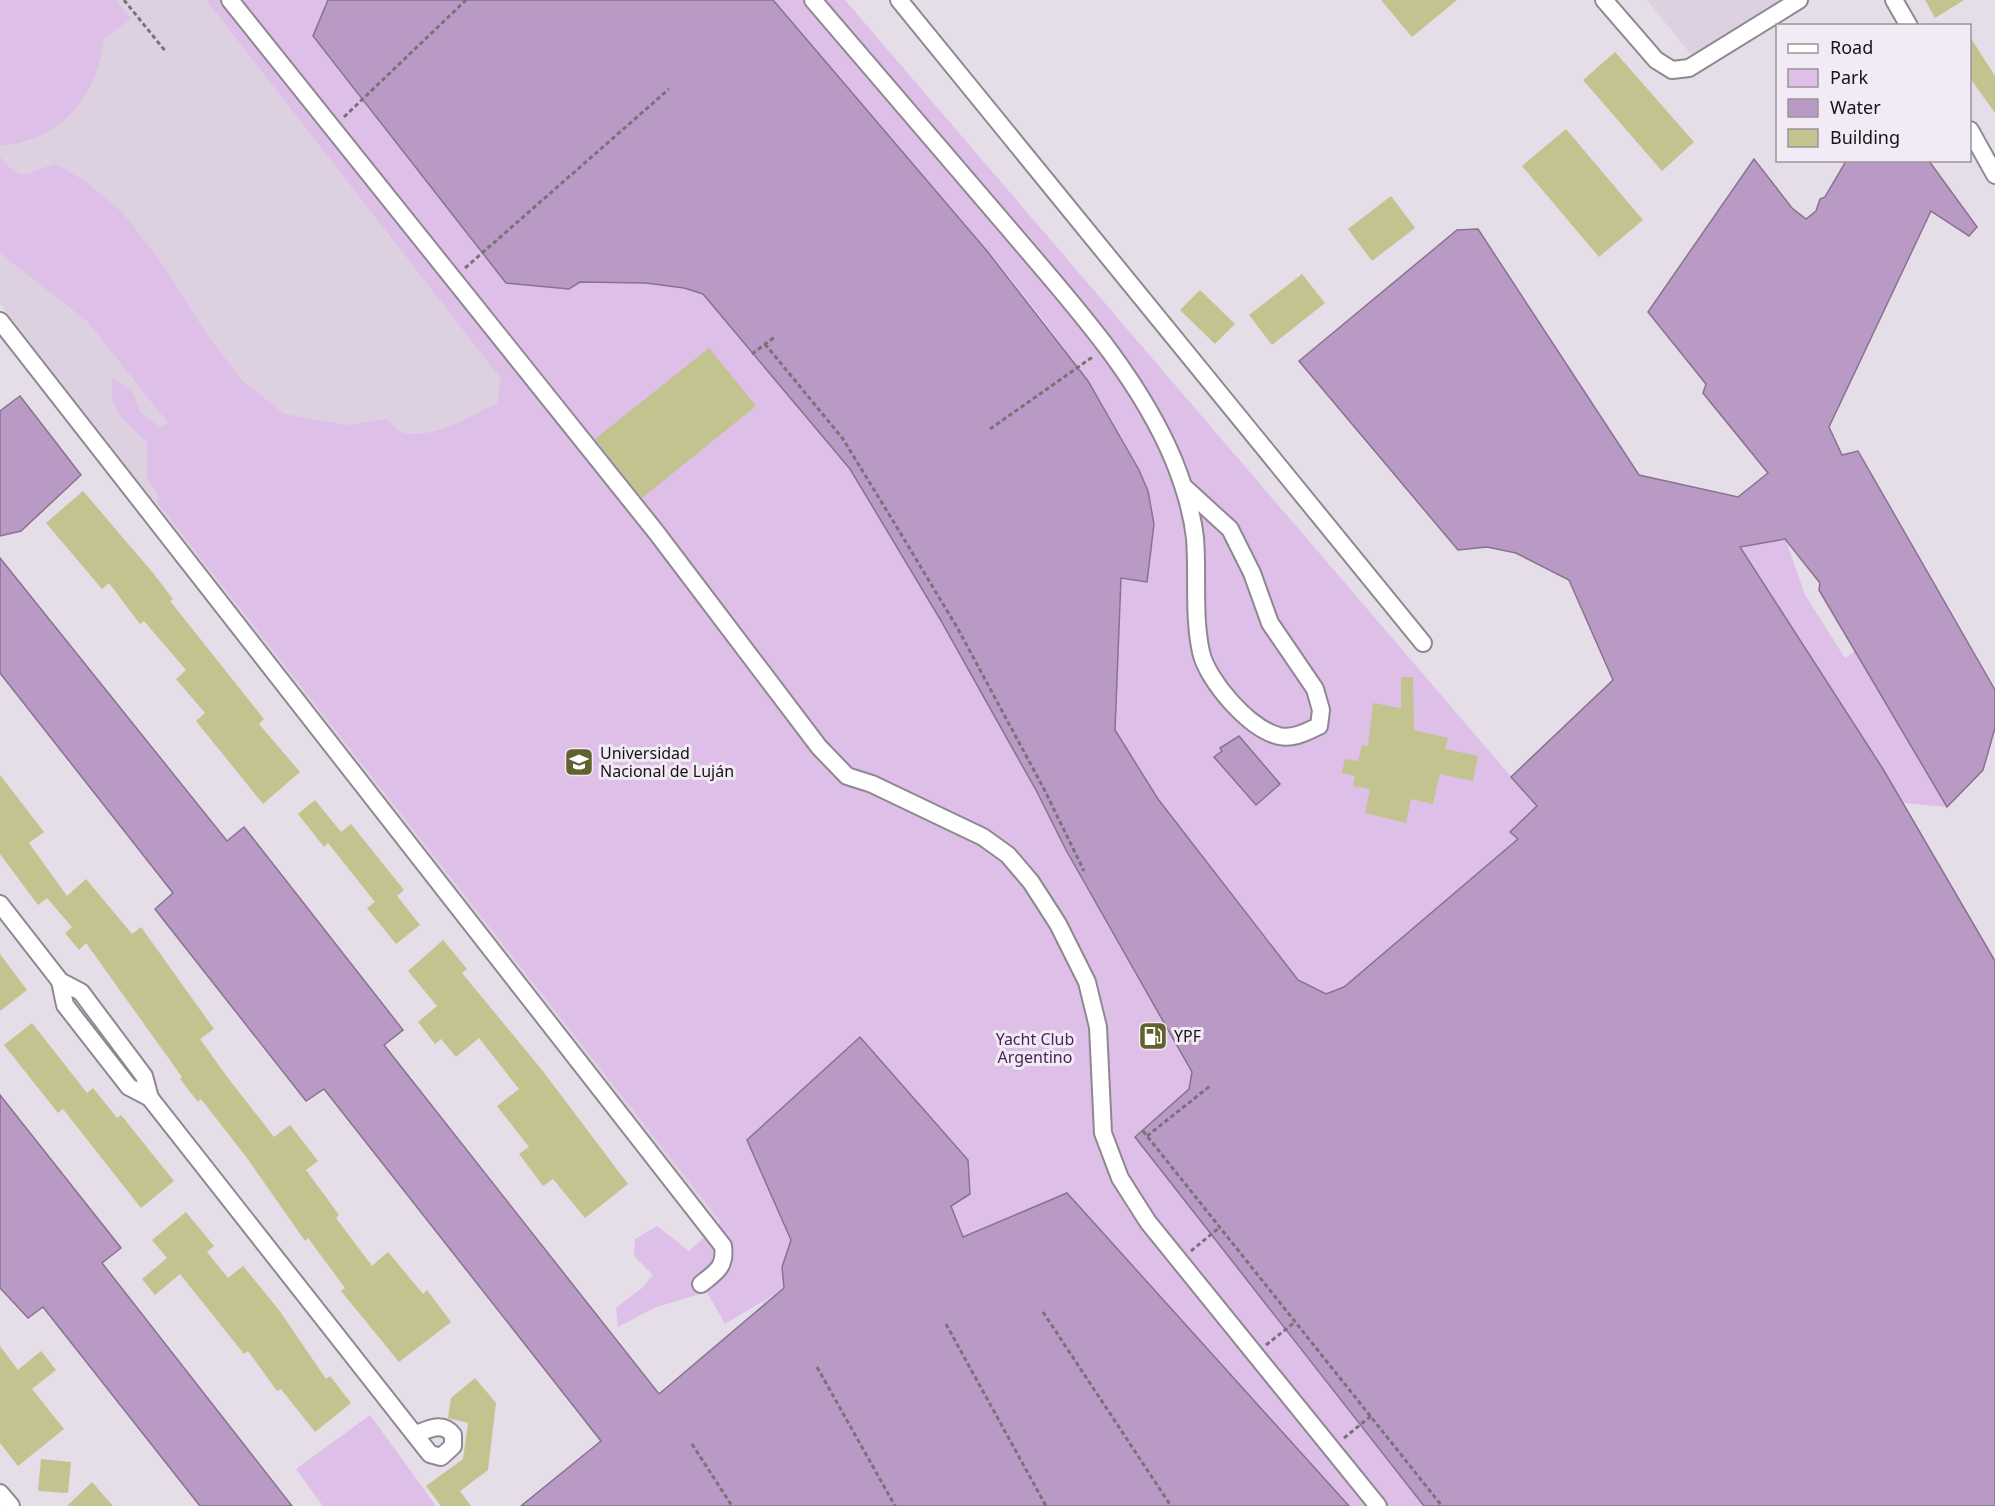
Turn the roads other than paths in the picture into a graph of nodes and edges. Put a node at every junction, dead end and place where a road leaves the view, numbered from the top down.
1 (230, 0) edge
2 (813, 0) edge
3 (899, 0) edge
4 (1604, 0) edge
5 (1799, 0) edge
6 (1894, 0) edge
7 (1908, 24) edge
8 (1971, 132) edge
9 (1995, 175) edge
10 (0, 321) edge
11 (1184, 487) junction
12 (1423, 642) dead end
13 (0, 904) edge
14 (701, 1284) dead end
15 (416, 1434) dead end
16 (0, 1493) edge
17 (11, 1506) edge
18 (1378, 1506) edge

1 - 18 street
2 - 11 street
3 - 12 street
4 - 5 street
6 - 7 street
8 - 9 street
10 - 14 street
11 - 11 street
13 - 15 street
16 - 17 street

